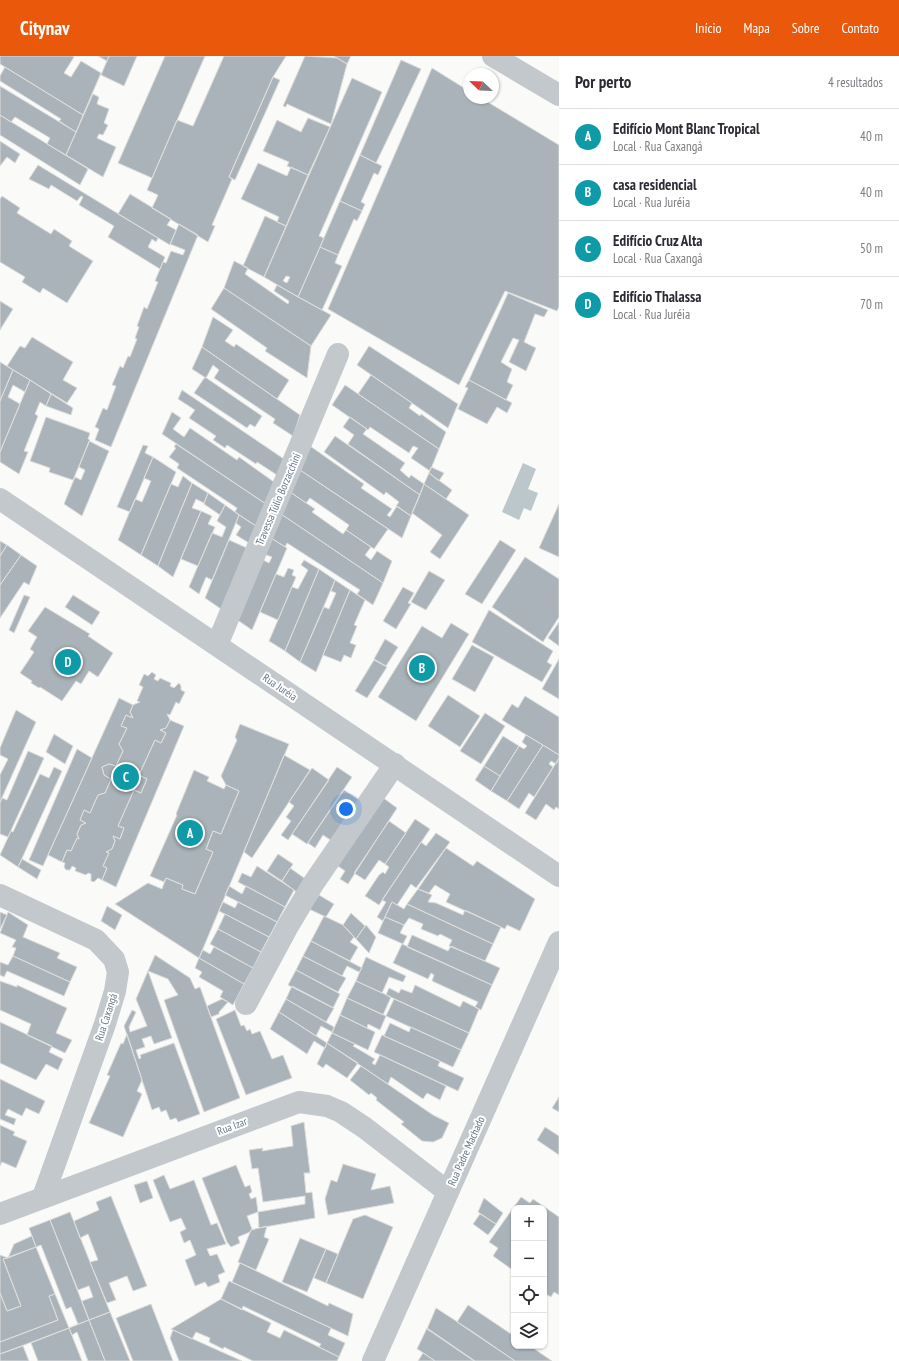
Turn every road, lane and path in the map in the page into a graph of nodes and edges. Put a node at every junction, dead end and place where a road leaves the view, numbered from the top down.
1 (493, 56) edge
2 (559, 95) edge
3 (338, 354) dead end
4 (0, 499) edge
5 (217, 645) junction
6 (395, 764) junction
7 (559, 876) edge
8 (0, 895) edge
9 (559, 942) edge
10 (246, 1004) dead end
11 (448, 1192) junction
12 (43, 1197) junction
13 (0, 1214) edge
14 (373, 1361) edge

1 - 2 street
3 - 5 street, Travessa Túlio Borzacchini
4 - 5 street, Rua Juréia
5 - 6 street, Rua Juréia
6 - 7 street, Rua Juréia
6 - 10 street
8 - 12 street, Rua Caxangá
9 - 11 street, Rua Padre Machado
11 - 12 street, Rua Izar
11 - 14 street, Rua Padre Machado
12 - 13 street, Rua Izar

